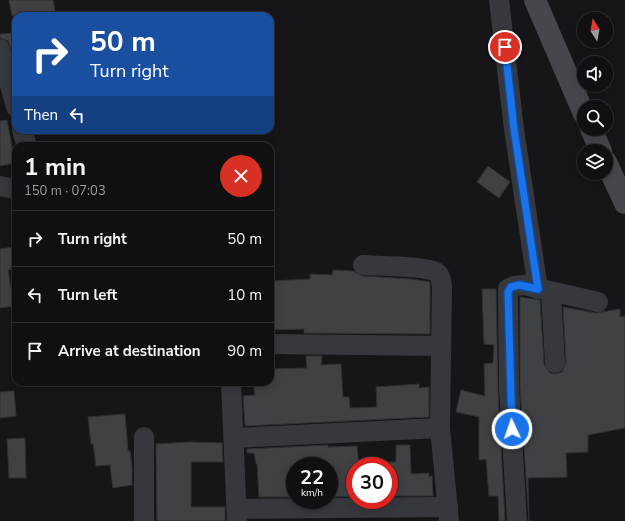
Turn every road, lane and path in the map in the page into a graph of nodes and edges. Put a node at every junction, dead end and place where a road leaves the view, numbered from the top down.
1 (499, 0) edge
2 (535, 0) edge
3 (0, 49) edge
4 (12, 92) edge
5 (578, 100) edge
6 (613, 177) edge
7 (0, 186) edge
8 (12, 188) edge
9 (625, 203) edge
10 (363, 265) dead end
11 (545, 291) junction
12 (598, 302) dead end
13 (274, 344) edge
14 (441, 346) junction
15 (555, 363) dead end
16 (231, 386) edge
17 (440, 428) junction
18 (144, 437) dead end
19 (235, 438) junction
20 (448, 514) edge
21 (237, 515) edge
22 (144, 521) edge
23 (517, 521) edge

1 - 11 street
2 - 5 main road
3 - 4 street
6 - 9 main road
7 - 8 street
10 - 14 street
11 - 12 street
11 - 15 street
11 - 23 street
13 - 14 street
14 - 17 street
16 - 19 street
17 - 19 street
17 - 20 street
18 - 22 street
19 - 21 street
20 - 21 street

